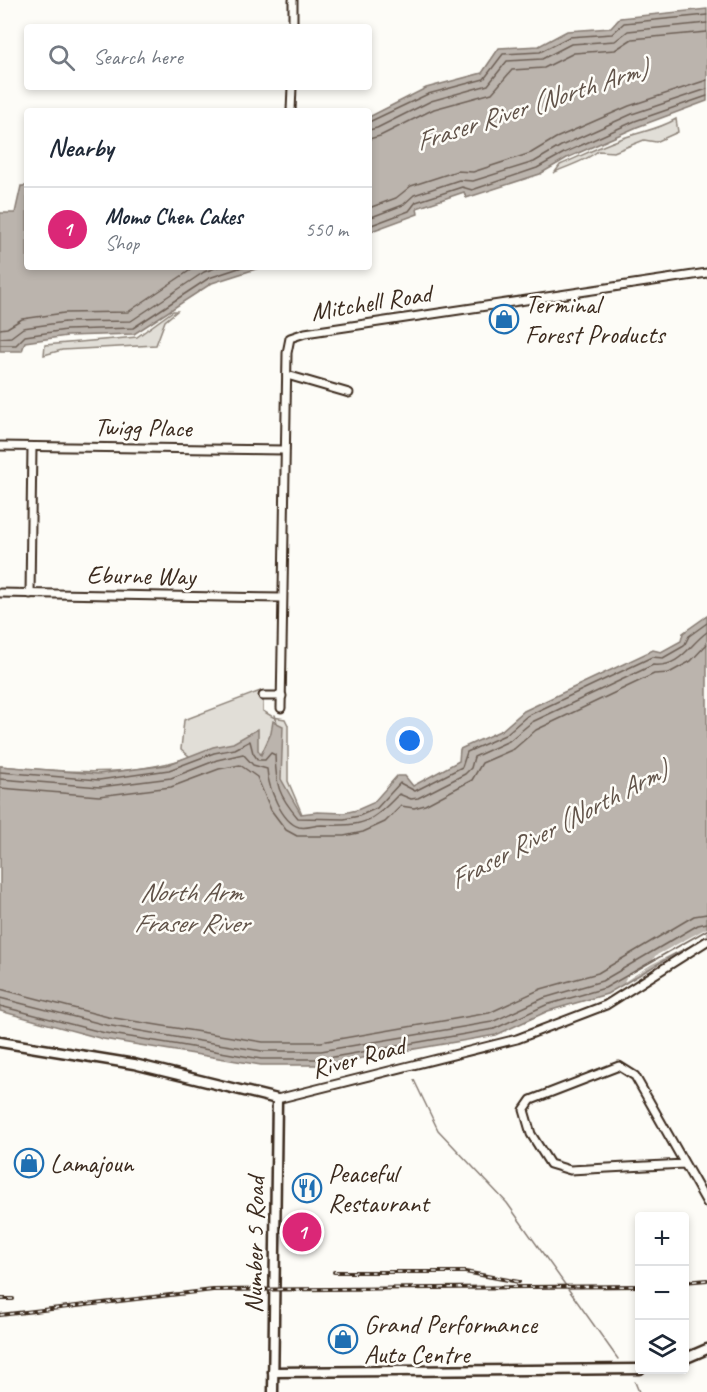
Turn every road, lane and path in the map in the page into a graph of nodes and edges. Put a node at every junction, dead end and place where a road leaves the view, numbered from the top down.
1 (293, 0) edge
2 (293, 24) edge
3 (292, 90) edge
4 (291, 108) edge
5 (707, 273) edge
6 (287, 375) junction
7 (349, 393) dead end
8 (0, 446) edge
9 (32, 447) junction
10 (284, 450) junction
11 (0, 594) edge
12 (30, 594) junction
13 (282, 598) junction
14 (263, 696) dead end
15 (282, 696) junction
16 (281, 708) dead end
17 (707, 941) edge
18 (0, 1042) edge
19 (277, 1099) junction
20 (684, 1164) junction
21 (707, 1203) edge
22 (707, 1349) edge
23 (689, 1357) edge
24 (635, 1369) edge
25 (273, 1372) junction
26 (273, 1392) edge

1 - 2 street
3 - 4 street
5 - 6 street, Mitchell Road
6 - 7 street
6 - 10 street, Mitchell Road
8 - 9 street, Twigg Place
9 - 10 street, Twigg Place
9 - 12 street
10 - 13 street, Mitchell Road
11 - 12 street, Eburne Way
12 - 13 street, Eburne Way
13 - 15 street, Mitchell Road
14 - 15 street
15 - 16 street, Mitchell Road
17 - 19 street, River Road
18 - 19 street, River Road
19 - 25 street, Number 5 Road
20 - 20 street
20 - 21 street
22 - 23 street
24 - 25 street
25 - 26 street, Number 5 Road

